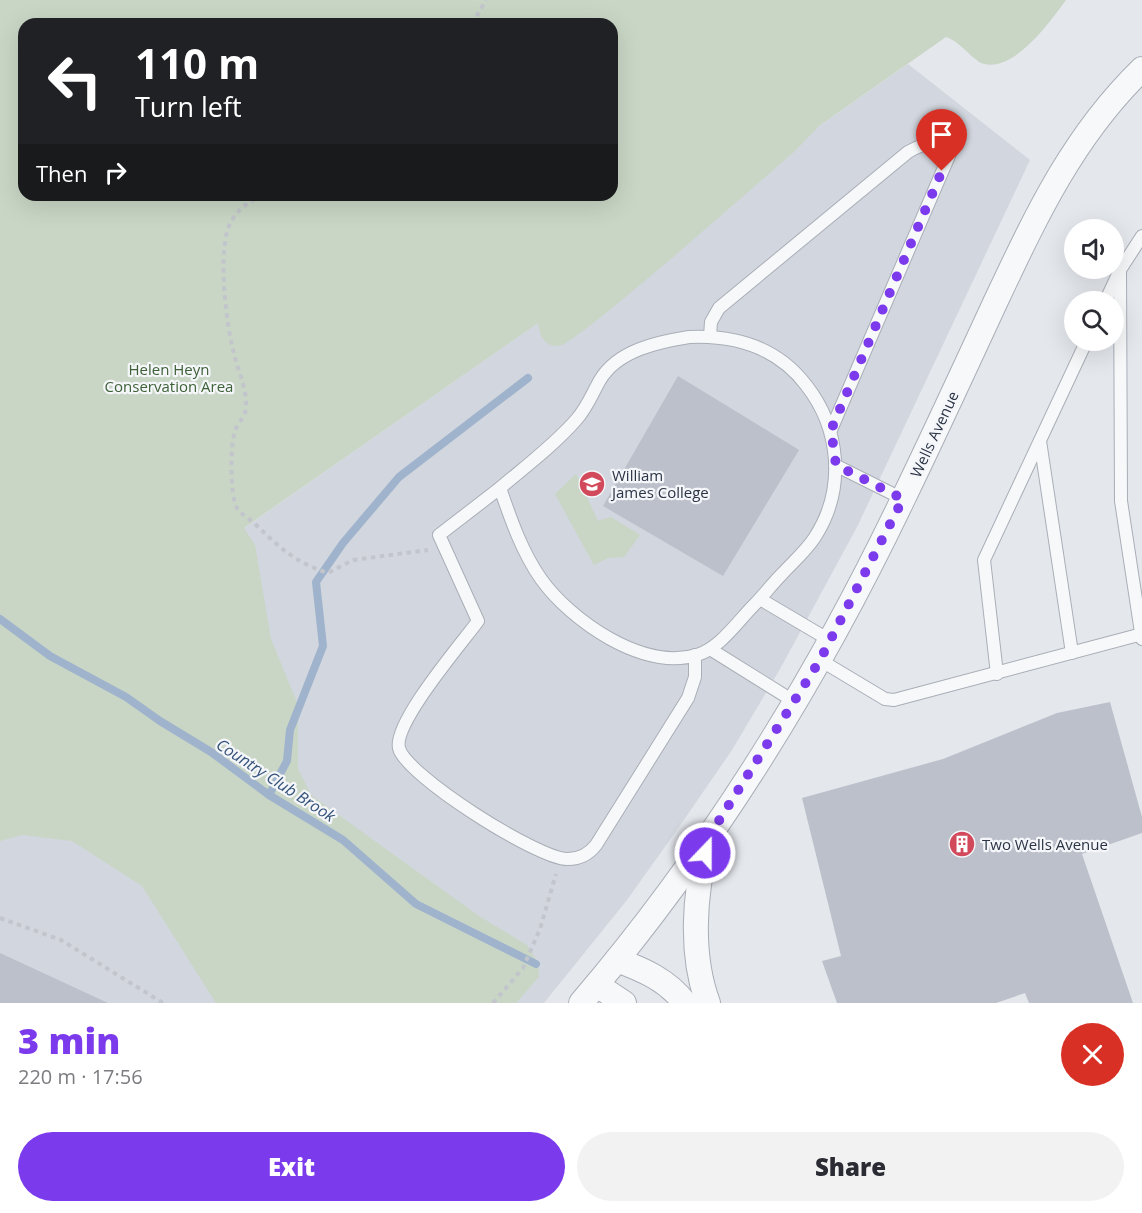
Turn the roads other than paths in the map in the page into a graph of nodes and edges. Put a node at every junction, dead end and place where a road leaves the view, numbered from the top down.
1 (1142, 69) edge
2 (1142, 236) edge
3 (1124, 264) edge
4 (1120, 279) edge
5 (710, 336) junction
6 (1082, 351) edge
7 (831, 430) junction
8 (1040, 440) junction
9 (836, 465) junction
10 (500, 488) junction
11 (903, 499) junction
12 (760, 599) junction
13 (1142, 636) edge
14 (710, 649) junction
15 (826, 651) junction
16 (1072, 653) junction
17 (695, 655) junction
18 (997, 674) junction
19 (795, 702) junction
20 (710, 835) junction
21 (617, 960) junction
22 (597, 985) junction
23 (581, 1003) edge
24 (624, 1003) edge
25 (685, 1003) edge
26 (708, 1003) edge

1 - 11 street, Wells Avenue
2 - 3 lane
4 - 13 lane
5 - 7 lane
5 - 7 lane
5 - 10 lane
6 - 8 lane
7 - 9 lane
8 - 16 lane
8 - 18 lane
9 - 11 lane
9 - 12 lane
10 - 17 lane
10 - 17 lane
11 - 15 street, Wells Avenue
12 - 14 lane
12 - 15 lane
13 - 16 lane
14 - 17 lane
14 - 19 lane
15 - 18 lane
15 - 19 street, Wells Avenue
16 - 18 lane
19 - 20 street, Wells Avenue
20 - 21 street, Wells Avenue
20 - 26 street, Wells Avenue
21 - 22 street, Wells Avenue
21 - 25 street
22 - 23 street, Wells Avenue
22 - 24 street

